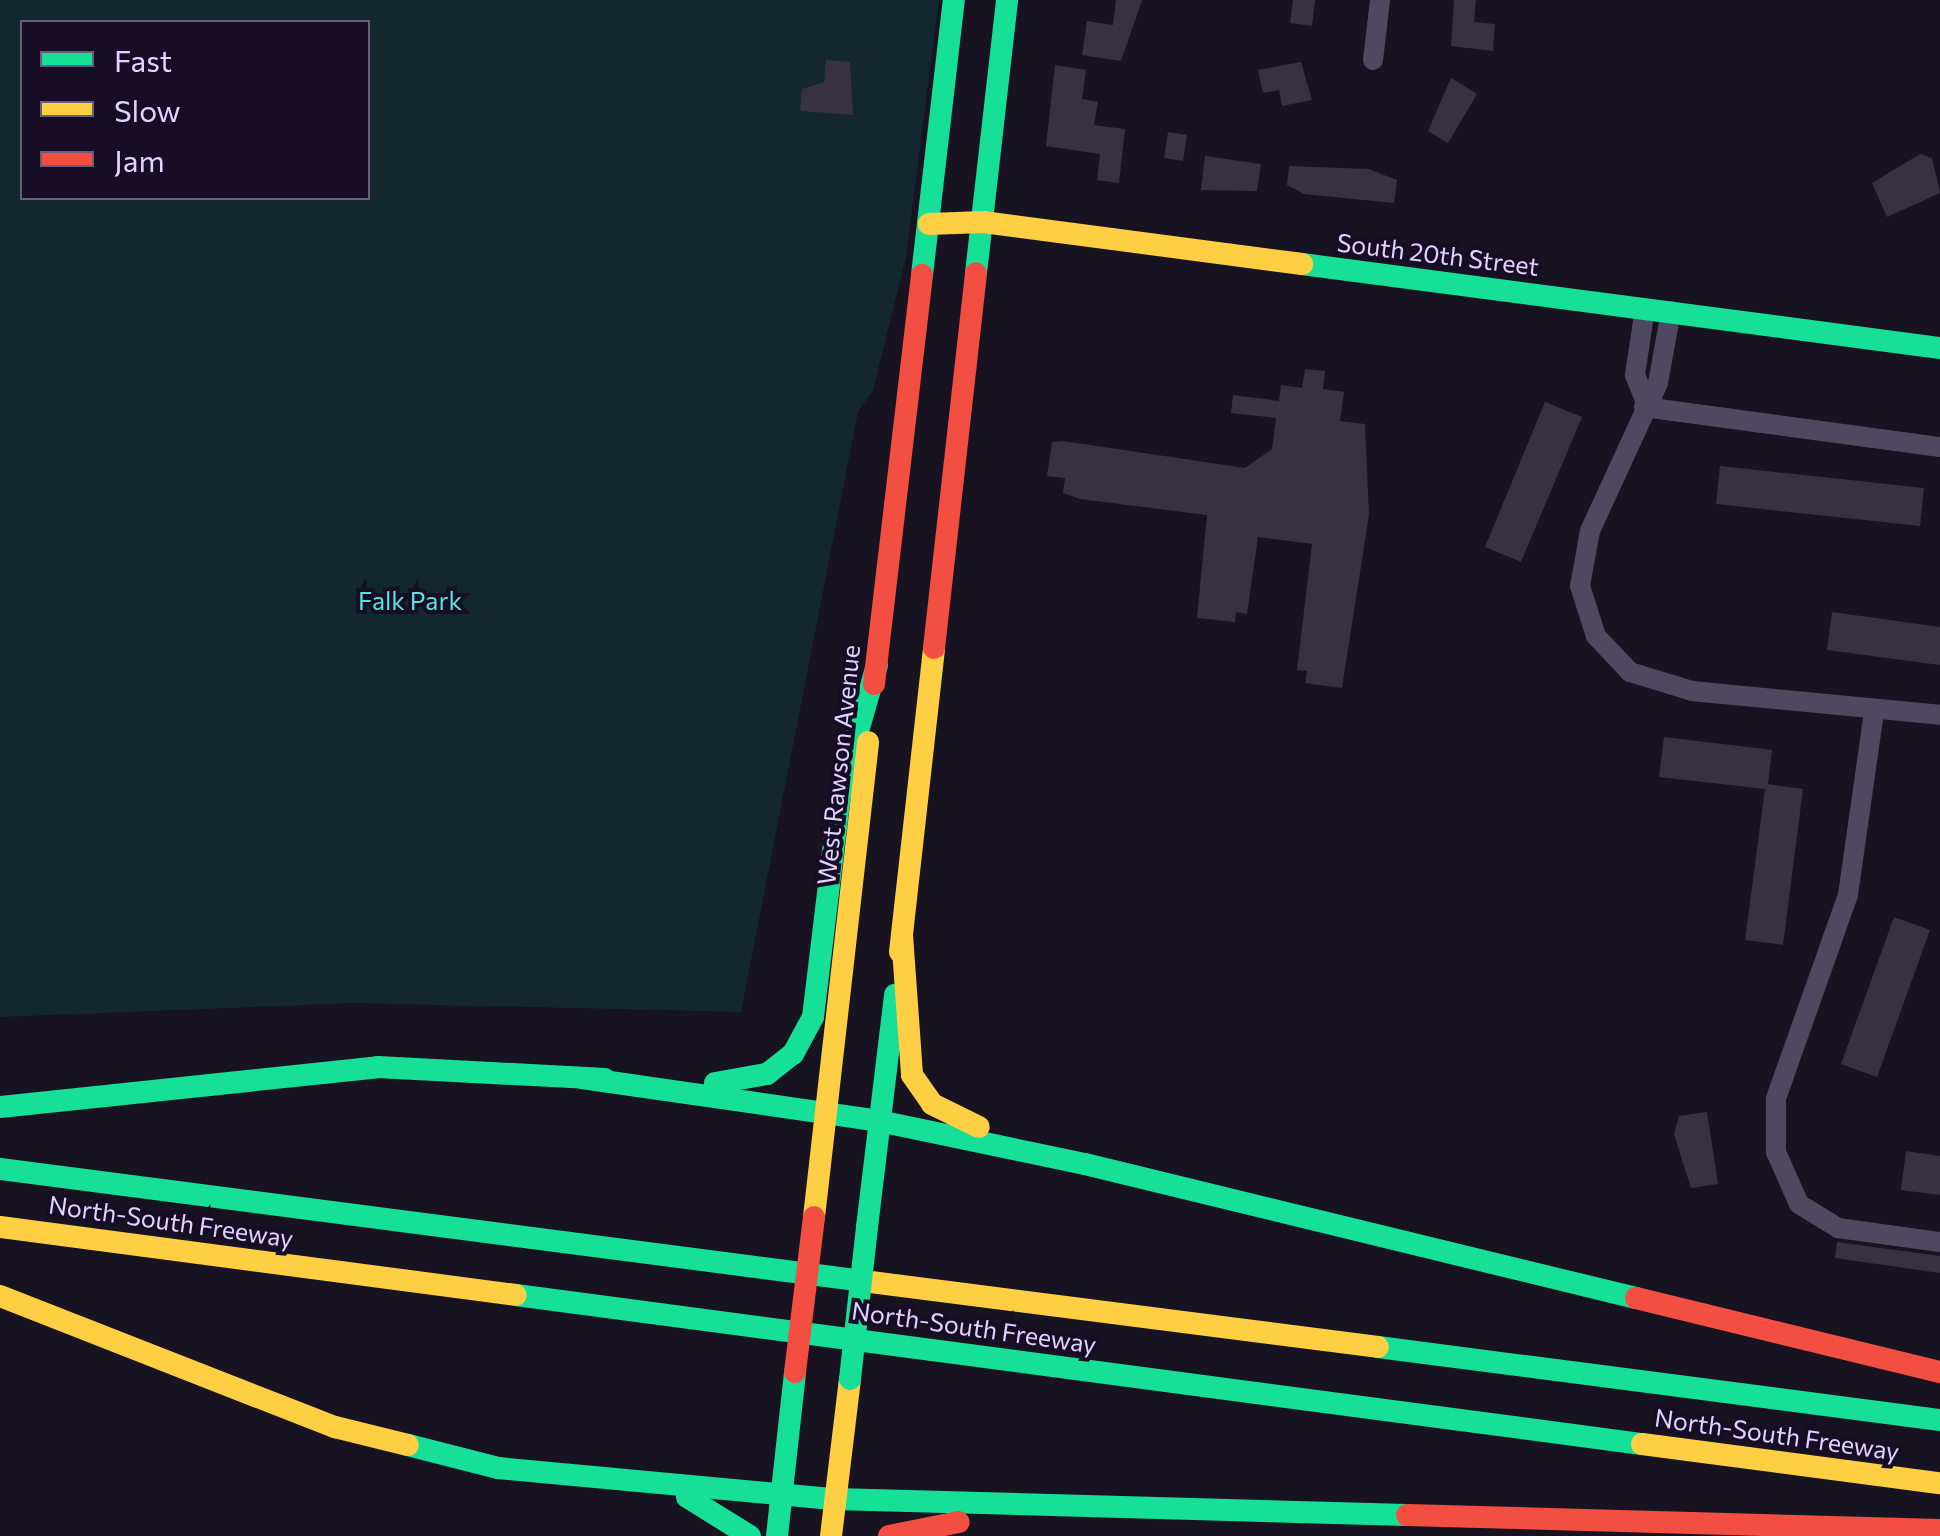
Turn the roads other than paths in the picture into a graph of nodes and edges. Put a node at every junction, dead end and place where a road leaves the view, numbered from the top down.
1 (954, 0) edge
2 (1007, 0) edge
3 (1380, 0) edge
4 (1373, 60) dead end
5 (983, 222) junction
6 (928, 224) junction
7 (1645, 308) junction
8 (1671, 311) junction
9 (1940, 348) edge
10 (1645, 405) junction
11 (1940, 447) edge
12 (876, 666) junction
13 (1874, 712) junction
14 (1940, 715) edge
15 (902, 934) junction
16 (582, 1078) junction
17 (0, 1107) edge
18 (827, 1112) junction
19 (879, 1121) junction
20 (1085, 1164) junction
21 (0, 1169) edge
22 (0, 1227) edge
23 (1940, 1242) edge
24 (0, 1296) edge
25 (1940, 1372) edge
26 (1940, 1420) edge
27 (1940, 1483) edge
28 (647, 1484) junction
29 (782, 1494) junction
30 (835, 1498) junction
31 (1136, 1510) junction
32 (1940, 1530) edge
33 (750, 1536) edge
34 (776, 1536) edge
35 (831, 1536) edge
36 (889, 1536) edge

1 - 6 main road, West Rawson Avenue
2 - 5 main road
3 - 4 street
5 - 6 main road, South 20th Street
5 - 7 main road, South 20th Street
5 - 15 main road
6 - 12 main road, West Rawson Avenue
7 - 8 main road, South 20th Street
7 - 10 street
8 - 9 main road, South 20th Street
8 - 10 street
10 - 11 street
10 - 13 street
12 - 16 main road
12 - 18 main road, West Rawson Avenue
13 - 14 street
13 - 23 street
15 - 19 main road
15 - 20 main road
16 - 17 main road
16 - 18 main road
18 - 19 main road
18 - 29 main road, West Rawson Avenue, bridge
19 - 20 main road
19 - 30 main road, bridge
20 - 25 main road
21 - 26 main road, North-South Freeway
22 - 27 main road, North-South Freeway
24 - 28 main road
28 - 29 main road
28 - 33 main road
29 - 30 main road
29 - 34 main road, West Rawson Avenue
30 - 31 main road
30 - 35 main road
31 - 32 main road
31 - 36 main road

